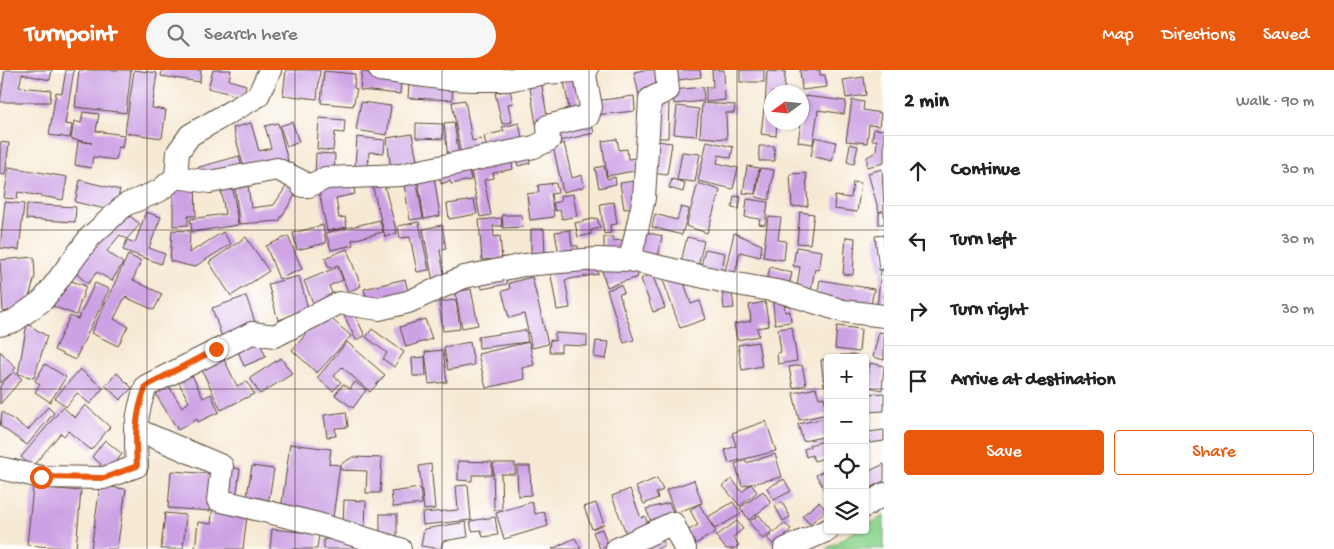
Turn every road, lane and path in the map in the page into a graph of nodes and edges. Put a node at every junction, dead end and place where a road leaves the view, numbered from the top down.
1 (270, 70) edge
2 (380, 70) edge
3 (584, 70) edge
4 (588, 70) edge
5 (666, 70) edge
6 (476, 75) edge
7 (176, 177) junction
8 (630, 260) junction
9 (884, 316) edge
10 (0, 325) edge
11 (135, 429) junction
12 (0, 468) edge
13 (884, 494) edge
14 (869, 503) edge
15 (824, 532) edge
16 (400, 549) edge
17 (617, 549) edge
18 (685, 549) edge
19 (785, 549) edge

1 - 7 street
2 - 6 street
3 - 4 street
3 - 6 street
3 - 7 street
5 - 8 street
7 - 10 street
8 - 9 street
8 - 11 street
11 - 12 street
11 - 16 street
13 - 14 street
15 - 19 street
17 - 18 street

